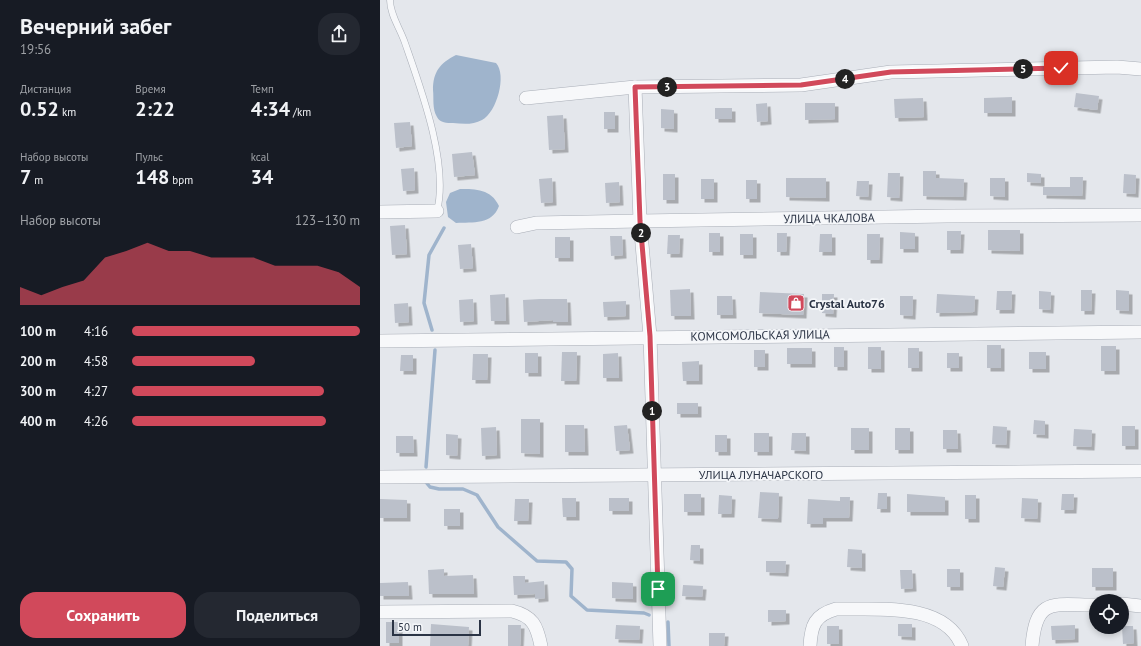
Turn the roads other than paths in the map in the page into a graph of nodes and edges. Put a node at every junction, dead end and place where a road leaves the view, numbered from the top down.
1 (390, 0) edge
2 (1141, 69) edge
3 (635, 87) junction
4 (526, 98) dead end
5 (437, 211) joint
6 (380, 212) edge
7 (1141, 216) edge
8 (640, 221) junction
9 (517, 226) dead end
10 (1141, 332) edge
11 (650, 336) junction
12 (380, 340) edge
13 (1141, 471) edge
14 (655, 475) junction
15 (380, 477) edge
16 (1089, 604) edge
17 (1129, 605) edge
18 (1141, 606) edge
19 (380, 612) edge
20 (541, 646) edge
21 (660, 646) edge
22 (810, 646) edge
23 (962, 646) edge
24 (1032, 646) edge

1 - 5 lane
2 - 3 street
3 - 4 street
3 - 8 street
5 - 6 street
7 - 8 street, УЛИЦА ЧКАЛОВА
8 - 9 street, УЛИЦА ЧКАЛОВА
8 - 11 street
10 - 11 street, КОМСОМОЛЬСКАЯ УЛИЦА
11 - 12 street, КОМСОМОЛЬСКАЯ УЛИЦА
11 - 14 street
13 - 14 street, УЛИЦА ЛУНАЧАРСКОГО
14 - 15 street, УЛИЦА ЛУНАЧАРСКОГО
14 - 21 street
16 - 24 street
17 - 18 street
19 - 20 street
22 - 23 street

